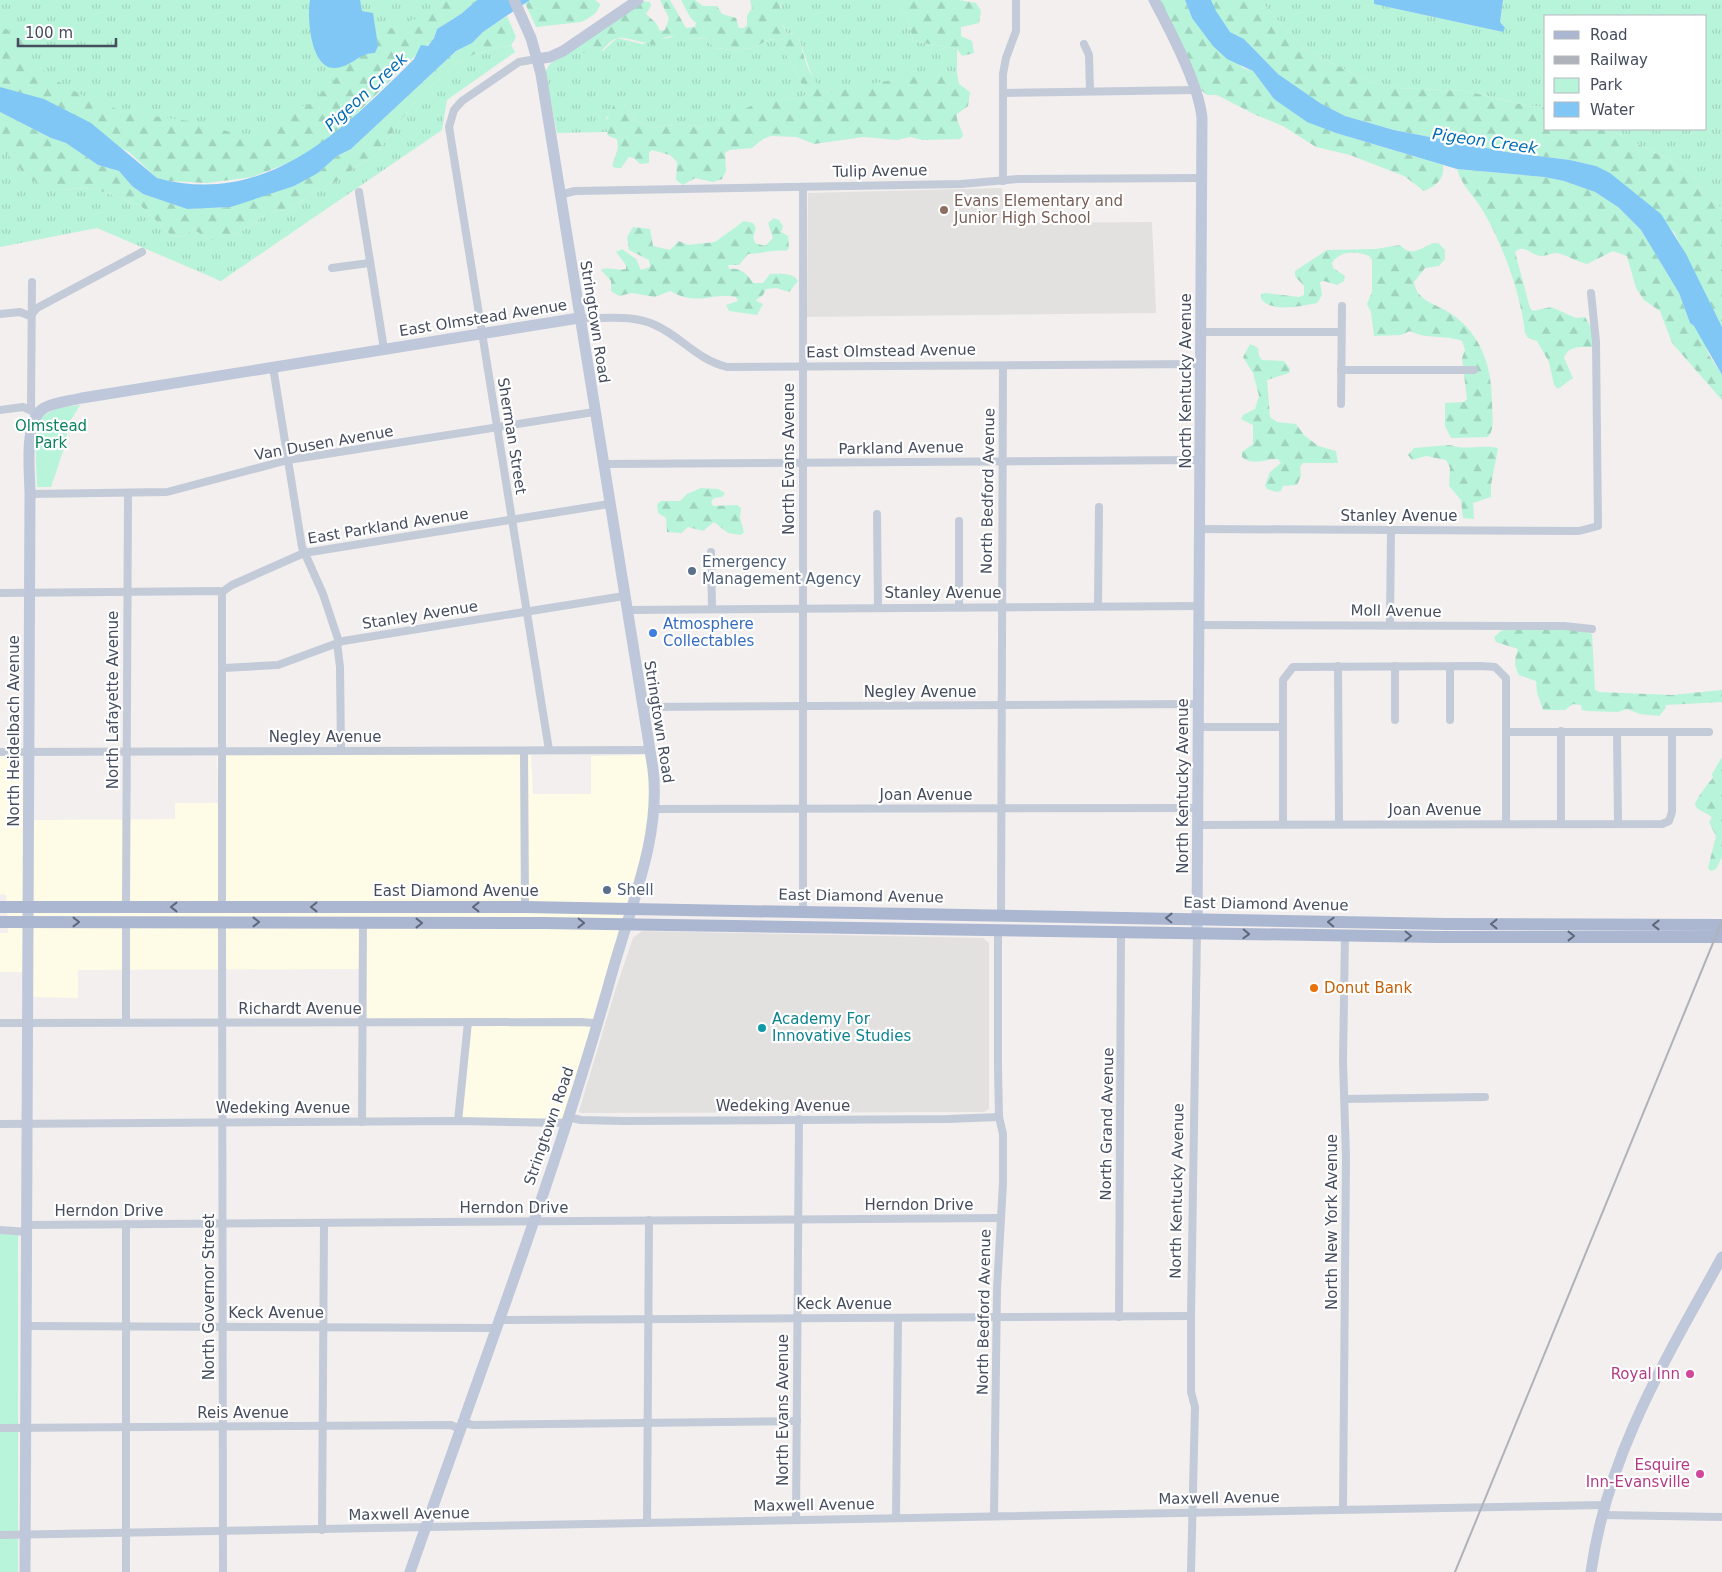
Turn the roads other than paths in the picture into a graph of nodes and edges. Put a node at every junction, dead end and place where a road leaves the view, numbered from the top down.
1 (638, 0) edge
2 (1016, 0) edge
3 (1154, 0) edge
4 (517, 5) edge
5 (1084, 44) dead end
6 (537, 59) junction
7 (1195, 90) junction
8 (1090, 92) junction
9 (1003, 93) junction
10 (1202, 178) junction
11 (1004, 181) junction
12 (803, 187) junction
13 (359, 192) dead end
14 (559, 195) junction
15 (142, 252) dead end
16 (369, 263) junction
17 (332, 268) dead end
18 (32, 282) dead end
19 (1591, 293) dead end
20 (1342, 306) dead end
21 (0, 314) edge
22 (30, 316) junction
23 (579, 318) junction
24 (1201, 332) junction
25 (1341, 332) junction
26 (482, 334) junction
27 (384, 350) junction
28 (1201, 364) junction
29 (1003, 366) junction
30 (273, 367) junction
31 (802, 367) junction
32 (1341, 370) junction
33 (1474, 370) dead end
34 (1341, 404) dead end
35 (0, 410) edge
36 (594, 412) junction
37 (34, 414) junction
38 (496, 428) junction
39 (288, 460) junction
40 (1200, 460) junction
41 (1003, 461) junction
42 (802, 463) junction
43 (603, 464) junction
44 (30, 494) junction
45 (128, 494) junction
46 (609, 504) junction
47 (1099, 507) dead end
48 (877, 514) dead end
49 (512, 520) junction
50 (959, 521) dead end
51 (1200, 529) junction
52 (1391, 530) junction
53 (711, 552) dead end
54 (304, 553) junction
55 (127, 592) junction
56 (222, 592) junction
57 (0, 593) edge
58 (29, 593) junction
59 (624, 596) junction
60 (1001, 606) junction
61 (1098, 606) junction
62 (1199, 606) junction
63 (959, 607) junction
64 (712, 608) junction
65 (803, 608) junction
66 (878, 608) junction
67 (627, 610) junction
68 (527, 612) junction
69 (1390, 624) junction
70 (1199, 625) junction
71 (1592, 628) dead end
72 (338, 643) junction
73 (1338, 666) junction
74 (1395, 666) junction
75 (1450, 667) junction
76 (224, 668) junction
77 (1199, 704) junction
78 (803, 706) junction
79 (1001, 706) junction
80 (642, 707) junction
81 (1395, 720) dead end
82 (1450, 720) dead end
83 (1199, 727) junction
84 (1283, 727) junction
85 (1561, 731) junction
86 (1506, 732) junction
87 (1617, 732) junction
88 (1672, 732) junction
89 (1709, 732) dead end
90 (223, 750) junction
91 (341, 750) junction
92 (549, 750) junction
93 (650, 750) junction
94 (29, 751) junction
95 (127, 751) junction
96 (524, 751) junction
97 (0, 752) edge
98 (654, 808) junction
99 (803, 808) junction
100 (1001, 808) junction
101 (1198, 808) junction
102 (1561, 823) junction
103 (1198, 824) junction
104 (1283, 824) junction
105 (1339, 824) junction
106 (1506, 824) junction
107 (1618, 824) junction
108 (0, 907) edge
109 (27, 907) junction
110 (126, 907) junction
111 (222, 907) junction
112 (525, 907) junction
113 (630, 908) junction
114 (803, 912) junction
115 (1000, 915) junction
116 (1197, 918) junction
117 (0, 922) edge
118 (28, 922) junction
119 (126, 922) junction
120 (222, 922) junction
121 (364, 923) junction
122 (626, 924) junction
123 (1722, 925) edge
124 (998, 930) junction
125 (1121, 931) junction
126 (1197, 932) junction
127 (1345, 935) junction
128 (1722, 937) edge
129 (126, 1022) junction
130 (222, 1022) junction
131 (364, 1022) junction
132 (468, 1022) junction
133 (0, 1023) edge
134 (27, 1023) junction
135 (597, 1027) junction
136 (1485, 1097) dead end
137 (1345, 1099) junction
138 (999, 1117) junction
139 (567, 1120) junction
140 (799, 1120) junction
141 (458, 1121) junction
142 (222, 1122) junction
143 (362, 1122) junction
144 (0, 1124) edge
145 (27, 1124) junction
146 (1000, 1218) junction
147 (798, 1219) junction
148 (649, 1220) junction
149 (532, 1221) junction
150 (324, 1223) junction
151 (126, 1224) junction
152 (222, 1224) junction
153 (28, 1228) junction
154 (0, 1230) edge
155 (1722, 1257) edge
156 (1119, 1316) junction
157 (1191, 1316) junction
158 (997, 1317) junction
159 (798, 1318) junction
160 (898, 1318) junction
161 (648, 1319) junction
162 (496, 1324) junction
163 (26, 1326) junction
164 (126, 1326) junction
165 (222, 1327) junction
166 (324, 1327) junction
167 (647, 1422) junction
168 (797, 1422) junction
169 (462, 1423) junction
170 (323, 1426) junction
171 (223, 1427) junction
172 (26, 1428) junction
173 (126, 1428) junction
174 (1, 1430) edge
175 (1343, 1509) junction
176 (1603, 1510) junction
177 (1191, 1512) junction
178 (994, 1516) junction
179 (1722, 1516) edge
180 (896, 1517) junction
181 (796, 1520) junction
182 (647, 1523) junction
183 (426, 1528) junction
184 (322, 1530) junction
185 (223, 1532) junction
186 (125, 1534) junction
187 (0, 1535) edge
188 (25, 1536) junction
189 (25, 1572) edge
190 (126, 1572) edge
191 (223, 1572) edge
192 (410, 1572) edge
193 (1191, 1572) edge
194 (1591, 1572) edge

1 - 6 street
2 - 9 street
3 - 7 street, North Kentucky Avenue
4 - 6 street, Stringtown Road
5 - 8 street
6 - 14 street, Stringtown Road
6 - 26 street, Sherman Street
7 - 8 street
7 - 10 street, North Kentucky Avenue
8 - 9 street
9 - 11 street
10 - 11 street, Tulip Avenue
10 - 24 street, North Kentucky Avenue
11 - 12 street, Tulip Avenue
12 - 14 street, Tulip Avenue
12 - 31 street, North Evans Avenue
13 - 16 street
14 - 23 street, Stringtown Road
15 - 22 street
16 - 17 street
16 - 27 street
18 - 22 street, North Heidelbach Avenue
19 - 52 street, Stanley Avenue
20 - 25 street
21 - 22 street
22 - 37 street, North Heidelbach Avenue
23 - 26 street, East Olmstead Avenue
23 - 31 street, East Olmstead Avenue
23 - 36 street, Stringtown Road
24 - 25 street
24 - 28 street, North Kentucky Avenue
25 - 32 street
26 - 27 street, East Olmstead Avenue
26 - 38 street, Sherman Street
27 - 30 street, East Olmstead Avenue
28 - 29 street, East Olmstead Avenue
28 - 40 street, North Kentucky Avenue
29 - 31 street, East Olmstead Avenue
29 - 41 street, North Bedford Avenue
30 - 37 street, East Olmstead Avenue
30 - 39 street
31 - 42 street, North Evans Avenue
32 - 33 street
32 - 34 street
35 - 37 street
36 - 38 street, Van Dusen Avenue
36 - 43 street, Stringtown Road
37 - 44 street, North Heidelbach Avenue
38 - 39 street, Van Dusen Avenue
38 - 49 street, Sherman Street
39 - 45 street, Van Dusen Avenue
39 - 54 street
40 - 41 street, Parkland Avenue
40 - 51 street, North Kentucky Avenue
41 - 42 street, Parkland Avenue
41 - 60 street, North Bedford Avenue
42 - 43 street, Parkland Avenue
42 - 65 street, North Evans Avenue
43 - 46 street, Stringtown Road
44 - 45 street, Van Dusen Avenue
44 - 58 street, North Heidelbach Avenue
45 - 55 street, North Lafayette Avenue
46 - 49 street, East Parkland Avenue
46 - 59 street, Stringtown Road
47 - 61 street
48 - 66 street
49 - 54 street, East Parkland Avenue
49 - 68 street, Sherman Street
50 - 63 street
51 - 52 street, Stanley Avenue
51 - 62 street, North Kentucky Avenue
52 - 69 street
53 - 64 street
54 - 56 street, East Parkland Avenue
54 - 72 street
55 - 56 street
55 - 58 street
55 - 95 street, North Lafayette Avenue
56 - 76 street
57 - 58 street
58 - 94 street, North Heidelbach Avenue
59 - 67 street, Stringtown Road
59 - 68 street, Stanley Avenue
60 - 61 street, Stanley Avenue
60 - 63 street, Stanley Avenue
60 - 79 street, North Bedford Avenue
61 - 62 street, Stanley Avenue
62 - 70 street, North Kentucky Avenue
63 - 66 street, Stanley Avenue
64 - 65 street, Stanley Avenue
64 - 67 street, Stanley Avenue
65 - 66 street, Stanley Avenue
65 - 78 street, North Evans Avenue
67 - 80 street, Stringtown Road
68 - 72 street, Stanley Avenue
68 - 92 street, Sherman Street
69 - 70 street, Moll Avenue
69 - 71 street, Moll Avenue
70 - 77 street, North Kentucky Avenue
72 - 76 street, Stanley Avenue
72 - 91 street
73 - 74 street
73 - 84 street
73 - 105 street
74 - 75 street
74 - 81 street
75 - 82 street
75 - 86 street
76 - 90 street
77 - 79 street, Negley Avenue
77 - 83 street, North Kentucky Avenue
78 - 79 street, Negley Avenue
78 - 80 street, Negley Avenue
78 - 99 street, North Evans Avenue
79 - 100 street, North Bedford Avenue
80 - 93 street, Stringtown Road
83 - 84 street
83 - 101 street, North Kentucky Avenue
84 - 104 street
85 - 86 street
85 - 87 street
85 - 102 street
86 - 106 street
87 - 88 street
87 - 107 street
88 - 89 street
88 - 107 street, Joan Avenue
90 - 91 street, Negley Avenue
90 - 95 street, Negley Avenue
90 - 111 street
91 - 96 street, Negley Avenue
92 - 93 street, Negley Avenue
92 - 96 street, Negley Avenue
93 - 98 street, Stringtown Road
94 - 95 street, Negley Avenue
94 - 97 street, Negley Avenue
94 - 109 street, North Heidelbach Avenue
95 - 110 street, North Lafayette Avenue
96 - 112 street
98 - 99 street, Joan Avenue
98 - 113 street, Stringtown Road
99 - 100 street, Joan Avenue
99 - 114 street, North Evans Avenue
100 - 101 street, Joan Avenue
100 - 115 street, North Bedford Avenue
101 - 103 street, North Kentucky Avenue
102 - 106 street, Joan Avenue
102 - 107 street, Joan Avenue
103 - 104 street, Joan Avenue
103 - 116 street, North Kentucky Avenue
104 - 105 street, Joan Avenue
105 - 106 street, Joan Avenue
108 - 109 main road, East Diamond Avenue
109 - 110 main road, East Diamond Avenue
109 - 118 street, North Heidelbach Avenue
111 -> 110 main road, East Diamond Avenue
112 -> 111 main road, East Diamond Avenue
112 - 113 main road, East Diamond Avenue
113 - 114 main road, East Diamond Avenue
113 - 122 street, Stringtown Road
114 - 115 main road, East Diamond Avenue
116 -> 115 main road, East Diamond Avenue
123 -> 116 main road, East Diamond Avenue
116 - 126 street, North Kentucky Avenue
117 - 118 main road, East Diamond Avenue
118 -> 119 main road, East Diamond Avenue
118 - 134 street, North Heidelbach Avenue
119 - 120 main road, East Diamond Avenue
119 - 129 street
120 -> 121 main road, East Diamond Avenue
120 - 130 street, North Governor Street
121 -> 122 main road, East Diamond Avenue
121 - 131 street
122 - 124 main road, East Diamond Avenue
122 - 135 street, Stringtown Road
124 - 125 main road, East Diamond Avenue
124 - 138 street, North Bedford Avenue
125 - 126 main road, East Diamond Avenue
125 - 156 street, North Grand Avenue
126 -> 127 main road, East Diamond Avenue
126 - 157 street, North Kentucky Avenue
127 -> 128 main road, East Diamond Avenue
127 - 137 street, North New York Avenue
129 - 130 street, Richardt Avenue
129 - 134 street, Richardt Avenue
130 - 131 street, Richardt Avenue
130 - 142 street, North Governor Street
131 - 132 street, Richardt Avenue
131 - 143 street
132 - 135 street, Richardt Avenue
132 - 141 street
133 - 134 street, Richardt Avenue
134 - 145 street, North Heidelbach Avenue
135 - 139 street, Stringtown Road
136 - 137 street
137 - 175 street, North New York Avenue
138 - 140 street, Wedeking Avenue
138 - 146 street, North Bedford Avenue
139 - 140 street, Wedeking Avenue
139 - 141 street, Wedeking Avenue
139 - 149 street, Stringtown Road
140 - 147 street, North Evans Avenue
141 - 143 street, Wedeking Avenue
142 - 143 street, Wedeking Avenue
142 - 145 street, Wedeking Avenue
142 - 152 street, North Governor Street
144 - 145 street, Wedeking Avenue
145 - 153 street, North Heidelbach Avenue
146 - 147 street, Herndon Drive
146 - 158 street, North Bedford Avenue
147 - 148 street, Herndon Drive
147 - 159 street, North Evans Avenue
148 - 149 street, Herndon Drive
148 - 161 street
149 - 150 street, Herndon Drive
149 - 162 street, Stringtown Road
150 - 152 street, Herndon Drive
150 - 166 street
151 - 152 street, Herndon Drive
151 - 153 street, Herndon Drive
151 - 164 street
152 - 165 street, North Governor Street
153 - 154 street, Herndon Drive
153 - 163 street, North Heidelbach Avenue
155 - 176 street
156 - 157 street, Keck Avenue
156 - 158 street, Keck Avenue
157 - 177 street, North Kentucky Avenue
158 - 160 street, Keck Avenue
158 - 178 street, North Bedford Avenue
159 - 160 street, Keck Avenue
159 - 161 street, Keck Avenue
159 - 168 street, North Evans Avenue
160 - 180 street
161 - 162 street, Keck Avenue
161 - 167 street
162 - 166 street, Keck Avenue
162 - 169 street, Stringtown Road
163 - 164 street, Keck Avenue
163 - 172 street, North Heidelbach Avenue
164 - 165 street, Keck Avenue
164 - 173 street
165 - 166 street, Keck Avenue
165 - 171 street, North Governor Street
166 - 170 street
167 - 168 street, Reis Avenue
167 - 169 street, Reis Avenue
167 - 182 street
168 - 181 street, North Evans Avenue
169 - 170 street, Reis Avenue
169 - 183 street, Stringtown Road
170 - 171 street, Reis Avenue
170 - 184 street
171 - 173 street, Reis Avenue
171 - 185 street, North Governor Street
172 - 173 street, Reis Avenue
172 - 174 street, Reis Avenue
172 - 188 street, North Heidelbach Avenue
173 - 186 street
175 - 176 street, Maxwell Avenue
175 - 177 street, Maxwell Avenue
176 - 179 street, Maxwell Avenue
176 - 194 street
177 - 178 street, Maxwell Avenue
177 - 193 street, North Kentucky Avenue
178 - 180 street, Maxwell Avenue
180 - 181 street, Maxwell Avenue
181 - 182 street, Maxwell Avenue
182 - 183 street, Maxwell Avenue
183 - 184 street, Maxwell Avenue
183 - 192 street, Stringtown Road
184 - 185 street, Maxwell Avenue
185 - 186 street, Maxwell Avenue
185 - 191 street, North Governor Street
186 - 188 street, Maxwell Avenue
186 - 190 street
187 - 188 street, Maxwell Avenue
188 - 189 street, North Heidelbach Avenue

